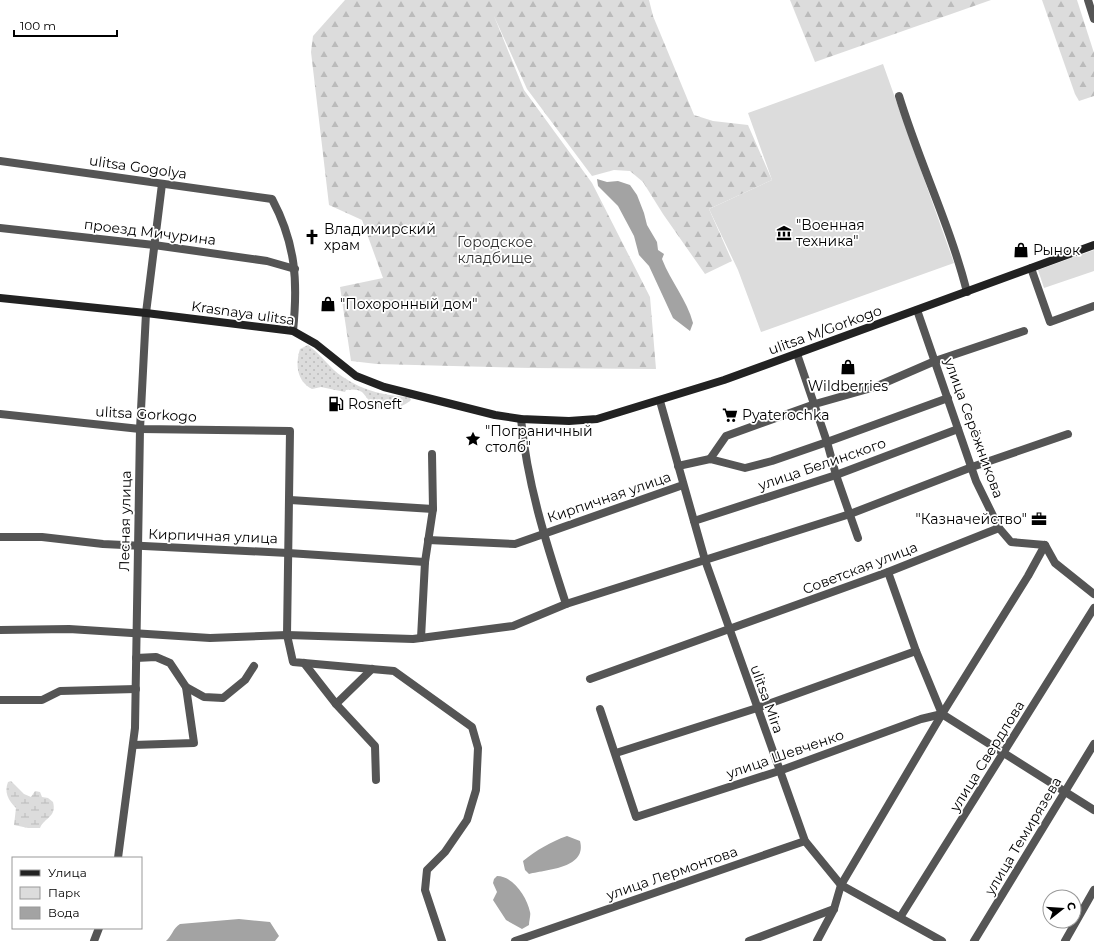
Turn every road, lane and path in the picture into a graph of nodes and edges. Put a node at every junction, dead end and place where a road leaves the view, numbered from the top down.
1 (1088, 0) edge
2 (1094, 19) edge
3 (898, 96) dead end
4 (0, 160) edge
5 (162, 184) junction
6 (0, 228) edge
7 (154, 245) junction
8 (1094, 245) edge
9 (1031, 268) junction
10 (295, 269) junction
11 (967, 292) junction
12 (0, 298) edge
13 (1094, 306) edge
14 (918, 310) junction
15 (146, 313) junction
16 (293, 331) junction
17 (1024, 331) dead end
18 (797, 354) junction
19 (935, 361) junction
20 (948, 398) junction
21 (660, 401) junction
22 (815, 404) junction
23 (0, 414) edge
24 (521, 419) junction
25 (559, 421) joint
26 (140, 429) junction
27 (958, 429) junction
28 (1068, 434) dead end
29 (828, 442) junction
30 (432, 454) dead end
31 (710, 459) junction
32 (678, 466) junction
33 (972, 468) junction
34 (836, 475) junction
35 (683, 485) junction
36 (290, 500) junction
37 (433, 509) junction
38 (850, 514) junction
39 (694, 521) junction
40 (999, 528) junction
41 (543, 534) junction
42 (0, 537) edge
43 (858, 538) dead end
44 (428, 540) junction
45 (1045, 545) junction
46 (138, 546) junction
47 (288, 553) junction
48 (705, 560) junction
49 (425, 562) junction
50 (888, 572) junction
51 (1094, 594) edge
52 (566, 604) junction
53 (1094, 608) edge
54 (0, 630) edge
55 (729, 630) junction
56 (137, 632) junction
57 (287, 635) junction
58 (421, 638) junction
59 (916, 651) junction
60 (136, 658) junction
61 (304, 663) junction
62 (254, 666) dead end
63 (372, 669) junction
64 (590, 679) dead end
65 (186, 686) junction
66 (136, 689) junction
67 (0, 700) edge
68 (336, 704) junction
69 (757, 708) junction
70 (600, 709) dead end
71 (942, 714) junction
72 (1094, 744) edge
73 (133, 745) junction
74 (616, 753) junction
75 (1004, 754) junction
76 (780, 771) junction
77 (376, 780) dead end
78 (1064, 792) junction
79 (1094, 810) edge
80 (805, 841) junction
81 (118, 857) edge
82 (841, 885) junction
83 (1094, 890) edge
84 (834, 909) junction
85 (901, 916) junction
86 (99, 929) edge
87 (94, 941) edge
88 (442, 941) edge
89 (515, 941) edge
90 (749, 941) edge
91 (817, 941) edge
92 (942, 941) edge
93 (974, 941) edge
94 (1065, 941) edge

1 - 2 street
3 - 11 street
4 - 5 street, ulitsa Gogolya
5 - 7 street, Лесная улица
5 - 10 street, ulitsa Gogolya
6 - 7 street, проезд Мичурина
7 - 10 street, проезд Мичурина
7 - 15 street, Лесная улица
8 - 9 main road, ulitsa M/Gorkogo
9 - 11 main road, ulitsa M/Gorkogo
9 - 13 street
10 - 16 street
11 - 14 main road, ulitsa M/Gorkogo
12 - 15 main road, Krasnaya ulitsa
14 - 18 main road, ulitsa M/Gorkogo
14 - 19 street, улица Серёжникова
15 - 16 main road, Krasnaya ulitsa
15 - 26 street, Лесная улица
16 - 24 main road, Krasnaya ulitsa
17 - 19 street
18 - 21 main road, ulitsa M/Gorkogo
18 - 22 street
19 - 20 street, улица Серёжникова
19 - 22 street
20 - 27 street, улица Серёжникова
20 - 29 street
21 - 25 main road, ulitsa M/Gorkogo
21 - 32 street, ulitsa Mira
22 - 29 street
22 - 31 street
23 - 26 street, ulitsa Gorkogo
24 - 25 main road, Krasnaya ulitsa
24 - 41 street
26 - 36 street, ulitsa Gorkogo
26 - 46 street, Лесная улица
27 - 33 street, улица Серёжникова
27 - 34 street, улица Белинского
28 - 33 street
29 - 31 street
29 - 34 street
30 - 37 street
31 - 32 street
32 - 35 street, ulitsa Mira
33 - 38 street
33 - 40 street, улица Серёжникова
34 - 38 street
34 - 39 street, улица Белинского
35 - 39 street, ulitsa Mira
35 - 41 street, Кирпичная улица
36 - 37 street
36 - 47 street
37 - 44 street
38 - 43 street
38 - 48 street
39 - 48 street, ulitsa Mira
40 - 45 street, улица Серёжникова
40 - 50 street, Советская улица
41 - 44 street, Кирпичная улица
41 - 52 street
42 - 46 street, Кирпичная улица
44 - 49 street
45 - 51 street
45 - 71 street
46 - 47 street, Кирпичная улица
46 - 56 street, Лесная улица
47 - 49 street, Кирпичная улица
47 - 57 street
48 - 52 street
48 - 55 street, ulitsa Mira
49 - 58 street
50 - 55 street, Советская улица
50 - 59 street
52 - 58 street
53 - 75 street, улица Свердлова
54 - 56 street
55 - 64 street, Советская улица
55 - 69 street, ulitsa Mira
56 - 57 street
56 - 60 street, Лесная улица
57 - 58 street
57 - 61 street
59 - 69 street
59 - 71 street
60 - 65 street
60 - 66 street, Лесная улица
61 - 63 street
61 - 68 street
62 - 65 street
63 - 68 street
63 - 88 street
65 - 73 street
66 - 67 street
66 - 73 street, Лесная улица
68 - 77 street
69 - 74 street
69 - 76 street, ulitsa Mira
70 - 74 street
71 - 75 street
71 - 76 street, улица Шевченко
71 - 82 street
72 - 78 street, улица Темирязева
73 - 81 street, Лесная улица
74 - 76 street, улица Шевченко
75 - 78 street
75 - 85 street, улица Свердлова
76 - 80 street, ulitsa Mira
78 - 79 street
78 - 93 street, улица Темирязева
80 - 82 street, ulitsa Mira
80 - 89 street, улица Лермонтова
82 - 84 street
82 - 85 street, ulitsa Mira
83 - 94 street
84 - 90 street
84 - 91 street
85 - 92 street, ulitsa Mira
86 - 87 street

